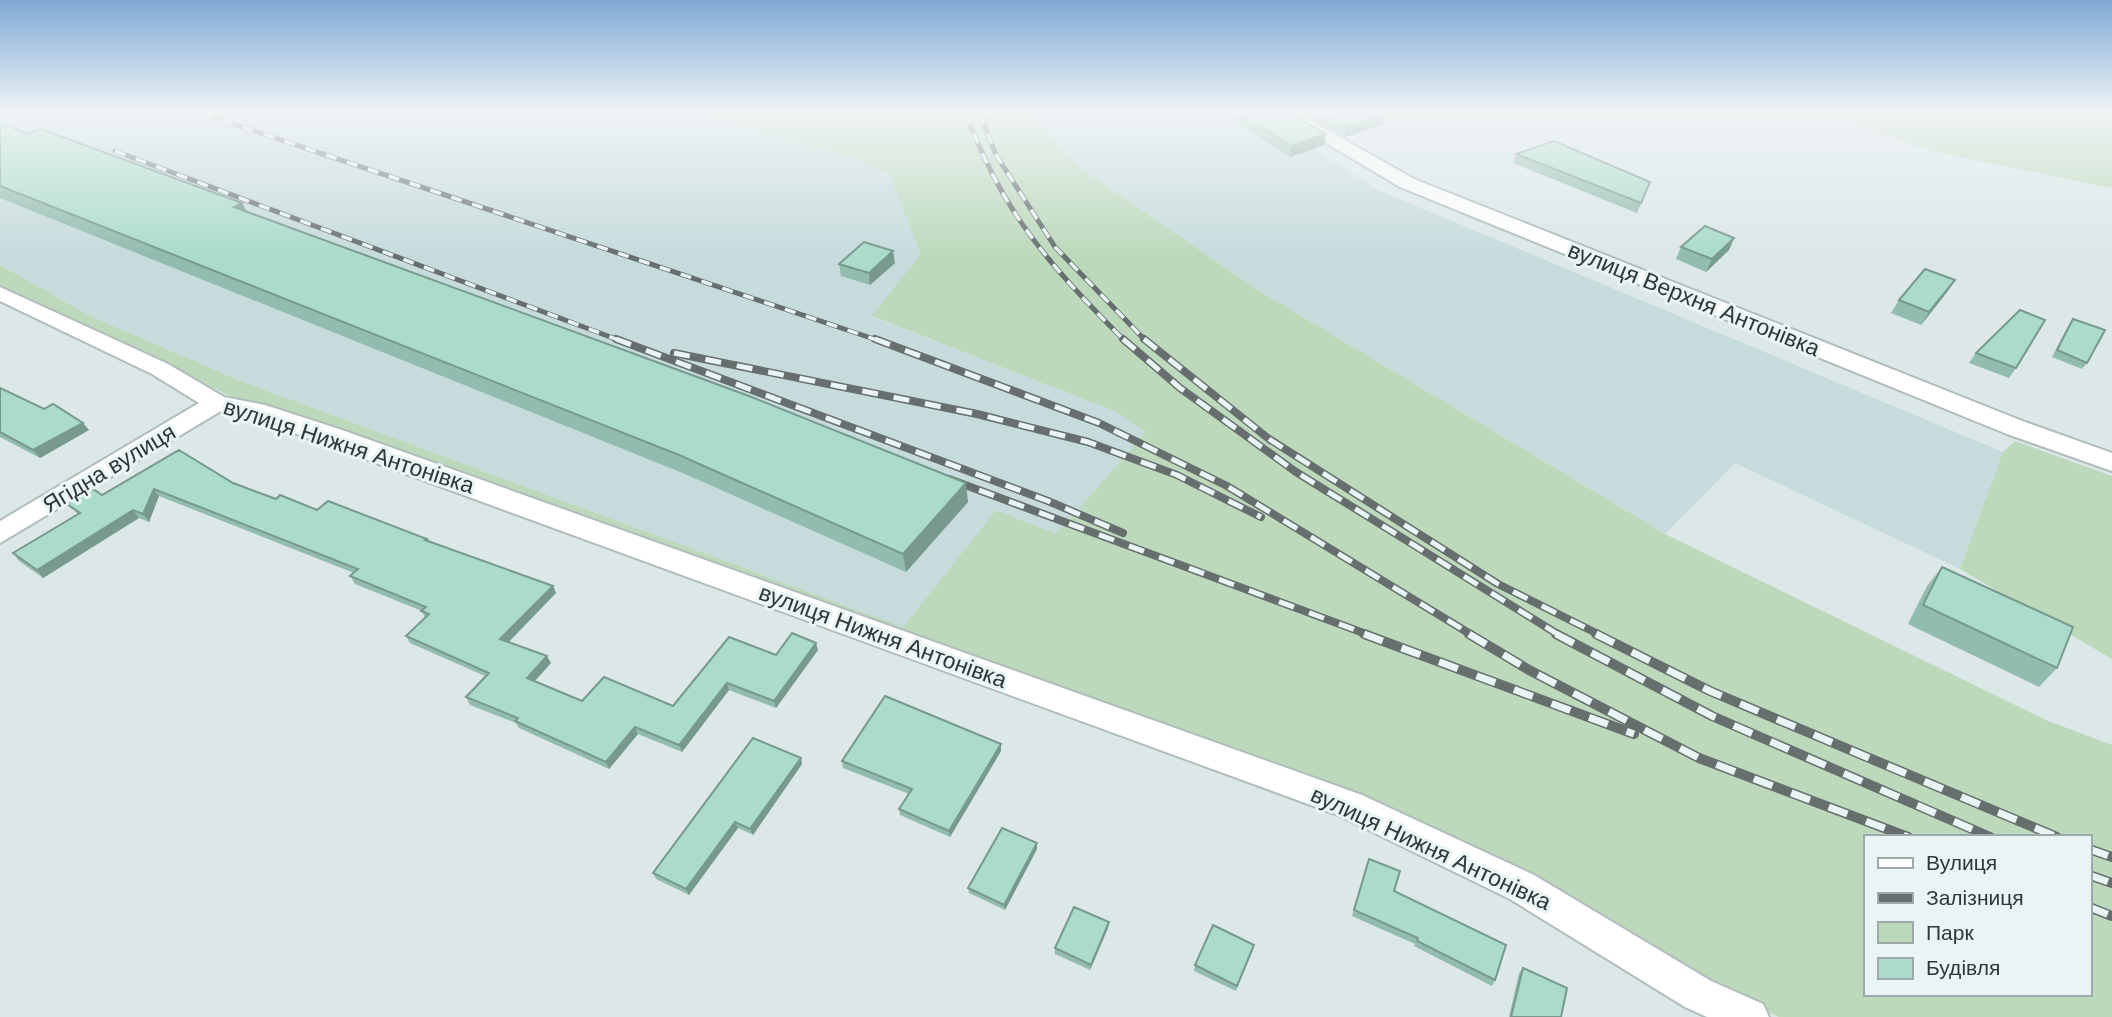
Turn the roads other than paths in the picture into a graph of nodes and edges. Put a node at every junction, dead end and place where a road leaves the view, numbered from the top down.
1 (1369, 160) edge
2 (0, 293) edge
3 (217, 403) junction
4 (2112, 462) edge
5 (0, 533) edge
6 (1751, 1017) edge

1 - 4 street, вулиця Верхня Антонівка
2 - 3 street, вулиця Нижня Антонівка
3 - 5 street, Ягідна вулиця
3 - 6 street, вулиця Нижня Антонівка

